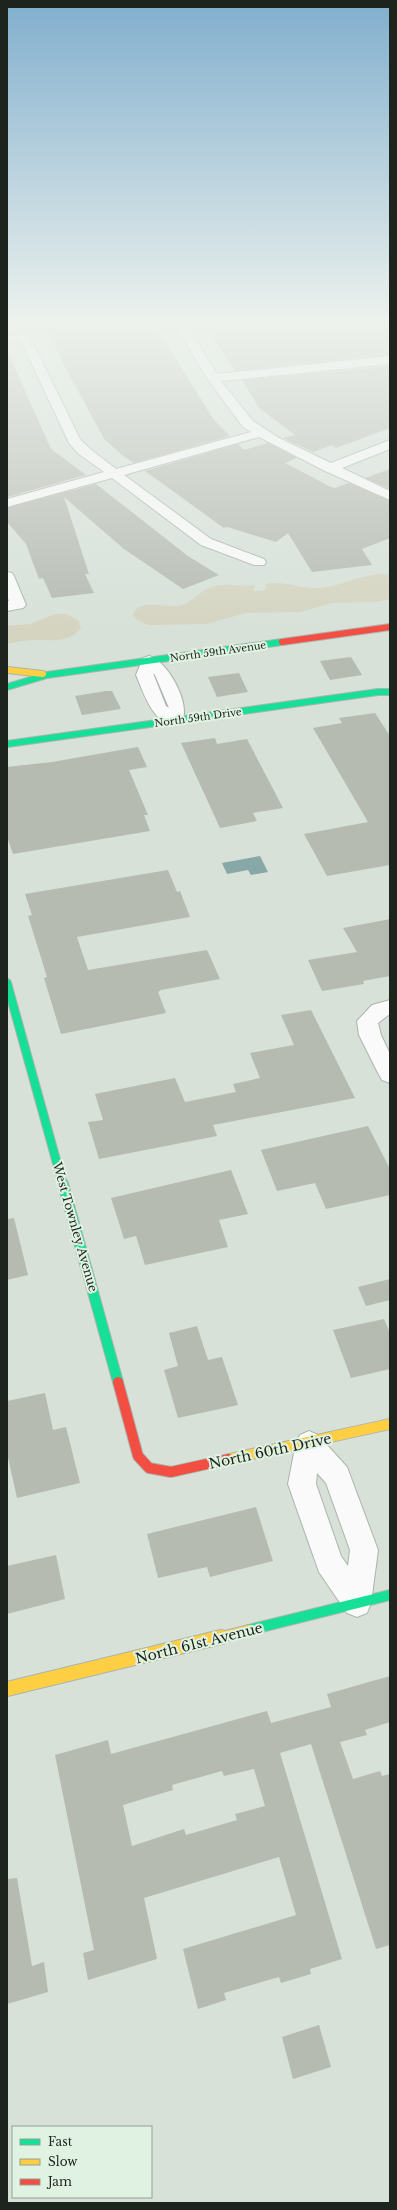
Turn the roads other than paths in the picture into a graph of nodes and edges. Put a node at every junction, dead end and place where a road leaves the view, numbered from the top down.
1 (67, 426) edge
2 (252, 426) edge
3 (260, 433) junction
4 (390, 444) edge
5 (330, 468) junction
6 (115, 473) junction
7 (390, 496) edge
8 (7, 503) edge
9 (259, 562) dead end
10 (7, 576) edge
11 (12, 606) edge
12 (390, 627) edge
13 (149, 661) junction
14 (7, 670) edge
15 (47, 675) junction
16 (7, 687) edge
17 (390, 692) edge
18 (175, 720) junction
19 (7, 744) edge
20 (7, 983) edge
21 (390, 1008) edge
22 (390, 1075) edge
23 (390, 1424) edge
24 (309, 1443) junction
25 (149, 1468) joint
26 (390, 1595) edge
27 (356, 1603) junction
28 (7, 1689) edge

1 - 6 street
2 - 3 street
3 - 5 street
3 - 6 street
4 - 5 street
5 - 7 street
6 - 8 street
6 - 9 street
10 - 11 street
12 - 13 street, North 59th Avenue
13 - 15 street, North 59th Avenue
13 - 18 street
14 - 15 street, North 59th Avenue
15 - 16 street, North 59th Avenue
17 - 18 street, North 59th Drive
18 - 19 street, North 59th Drive
20 - 25 street, West Townley Avenue
21 - 22 street
23 - 24 street, North 60th Drive
24 - 25 street, North 60th Drive
24 - 27 street
24 - 27 street
26 - 27 street, North 61st Avenue
27 - 28 street, North 61st Avenue

